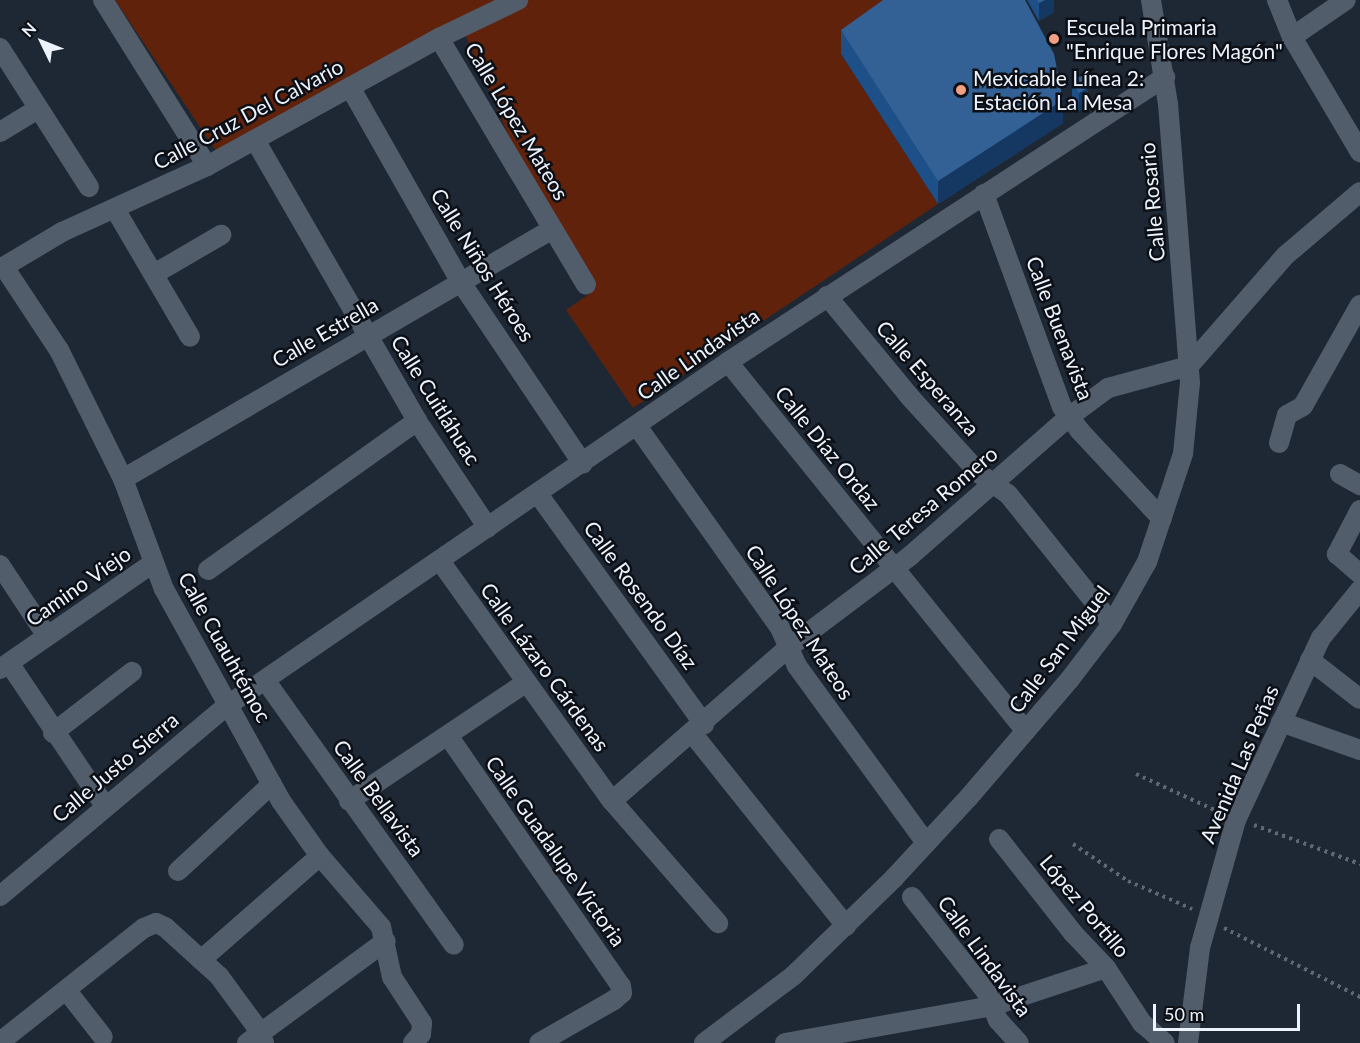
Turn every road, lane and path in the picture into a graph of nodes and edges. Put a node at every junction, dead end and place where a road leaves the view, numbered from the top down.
1 (103, 0) edge
2 (518, 0) edge
3 (1151, 0) edge
4 (1277, 0) edge
5 (1347, 0) edge
6 (1292, 37) junction
7 (440, 38) junction
8 (0, 48) edge
9 (1165, 77) junction
10 (350, 87) junction
11 (36, 110) junction
12 (0, 132) edge
13 (255, 140) junction
14 (1357, 147) edge
15 (207, 166) junction
16 (89, 187) dead end
17 (1360, 192) edge
18 (984, 194) junction
19 (115, 209) junction
20 (552, 229) junction
21 (221, 236) dead end
22 (2, 268) edge
23 (154, 274) junction
24 (460, 281) junction
25 (586, 285) dead end
26 (827, 296) junction
27 (1360, 305) edge
28 (367, 334) junction
29 (190, 337) dead end
30 (728, 362) junction
31 (1190, 366) junction
32 (1069, 417) junction
33 (417, 421) junction
34 (637, 426) junction
35 (1279, 443) dead end
36 (584, 464) junction
37 (1340, 474) dead end
38 (123, 479) junction
39 (994, 483) junction
40 (1360, 485) edge
41 (538, 494) junction
42 (1360, 510) edge
43 (1162, 519) junction
44 (488, 528) junction
45 (440, 561) junction
46 (153, 563) junction
47 (0, 565) edge
48 (894, 569) junction
49 (208, 570) dead end
50 (1360, 574) edge
51 (1360, 590) edge
52 (1112, 624) junction
53 (47, 636) junction
54 (788, 648) junction
55 (1310, 660) junction
56 (4, 666) edge
57 (132, 672) dead end
58 (265, 680) junction
59 (525, 683) junction
60 (1360, 699) edge
61 (228, 705) junction
62 (1281, 722) junction
63 (698, 728) junction
64 (1026, 731) junction
65 (53, 733) junction
66 (449, 737) junction
67 (1360, 750) edge
68 (1136, 774) dead end
69 (272, 784) junction
70 (349, 801) junction
71 (612, 801) junction
72 (105, 806) junction
73 (1236, 820) junction
74 (999, 839) dead end
75 (926, 843) junction
76 (1073, 844) dead end
77 (320, 856) junction
78 (1360, 864) edge
79 (178, 871) dead end
80 (3, 886) edge
81 (912, 897) dead end
82 (1208, 916) junction
83 (718, 923) dead end
84 (846, 926) junction
85 (386, 941) junction
86 (454, 945) dead end
87 (201, 960) junction
88 (1106, 968) junction
89 (67, 991) junction
90 (1360, 997) edge
91 (992, 1006) junction
92 (103, 1037) dead end
93 (417, 1039) edge
94 (257, 1040) edge
95 (1, 1041) edge
96 (539, 1043) edge
97 (704, 1043) edge
98 (785, 1043) edge
99 (1019, 1043) edge
100 (1166, 1043) edge
101 (1188, 1043) edge

1 - 15 street
2 - 7 street, Calle Cruz Del Calvario
3 - 9 street, Calle Rosario
4 - 6 street
5 - 6 street
6 - 14 street
7 - 10 street, Calle Cruz Del Calvario
7 - 20 street, Calle López Mateos
8 - 11 street
9 - 18 street, Calle Lindavista
9 - 31 street, Calle Rosario
10 - 13 street, Calle Cruz Del Calvario
10 - 24 street, Calle Niños Héroes
11 - 12 street
11 - 16 street
13 - 15 street, Calle Cruz Del Calvario
13 - 28 street, Calle Cuitláhuac
15 - 19 street, Calle Cruz Del Calvario
17 - 31 street
18 - 26 street, Calle Lindavista
18 - 32 street, Calle Buenavista
19 - 22 street, Calle Cruz Del Calvario
19 - 23 street
20 - 24 street, Calle Estrella
20 - 25 street, Calle López Mateos
21 - 23 street
22 - 38 street, Calle Cuauhtémoc
23 - 29 street
24 - 28 street, Calle Estrella
24 - 36 street, Calle Niños Héroes
26 - 30 street, Calle Lindavista
26 - 39 street, Calle Esperanza
27 - 35 street
28 - 33 street, Calle Cuitláhuac
28 - 38 street, Calle Estrella
30 - 34 street, Calle Lindavista
30 - 48 street, Calle Díaz Ordaz
31 - 32 street, Calle Teresa Romero
31 - 43 street, Calle San Miguel
32 - 39 street, Calle Teresa Romero
32 - 43 street, Calle Buenavista
33 - 44 street, Calle Cuitláhuac
33 - 49 street
34 - 36 street, Calle Lindavista
34 - 54 street, Calle López Mateos
36 - 41 street, Calle Lindavista
37 - 40 street
38 - 46 street, Calle Cuauhtémoc
39 - 48 street, Calle Teresa Romero
39 - 52 street, Calle Esperanza
41 - 44 street, Calle Lindavista
41 - 63 street, Calle Rosendo Díaz
42 - 50 street
43 - 52 street, Calle San Miguel
44 - 45 street, Calle Lindavista
45 - 58 street, Calle Lindavista
45 - 59 street, Calle Lázaro Cárdenas
46 - 53 street, Camino Viejo
46 - 61 street, Calle Cuauhtémoc
47 - 53 street
48 - 54 street, Calle Teresa Romero
48 - 64 street, Calle Díaz Ordaz
51 - 55 street, Avenida Las Peñas
52 - 64 street, Calle San Miguel
53 - 56 street, Camino Viejo
54 - 63 street, Calle Teresa Romero
54 - 75 street, Calle López Mateos
55 - 60 street
55 - 62 street, Avenida Las Peñas
56 - 65 street
57 - 65 street
58 - 61 street, Calle Justo Sierra
58 - 70 street, Calle Bellavista
59 - 66 street
59 - 71 street, Calle Lázaro Cárdenas
61 - 69 street, Calle Cuauhtémoc
61 - 72 street, Calle Justo Sierra
62 - 67 street
62 - 73 street, Avenida Las Peñas
63 - 71 street
63 - 84 street, Calle Rosendo Díaz
64 - 75 street, Calle San Miguel
65 - 72 street
66 - 70 street
66 - 96 street, Calle Guadalupe Victoria
68 - 73 path
69 - 77 street, Calle Cuauhtémoc
69 - 79 street
70 - 86 street, Calle Bellavista
71 - 83 street, Calle Lázaro Cárdenas
72 - 80 street, Calle Justo Sierra
73 - 78 path
73 - 82 street, Avenida Las Peñas
74 - 88 street, López Portillo
75 - 84 street, Calle San Miguel
76 - 82 path
77 - 85 street, Calle Cuauhtémoc
77 - 87 street
81 - 91 street, Calle Lindavista
82 - 90 path
82 - 101 street, Avenida Las Peñas
84 - 97 street, Calle San Miguel
85 - 93 street, Calle Cuauhtémoc
85 - 94 street
87 - 89 street
87 - 94 street
88 - 91 street
88 - 100 street, López Portillo
89 - 92 street
89 - 95 street
91 - 98 street
91 - 99 street, Calle Lindavista

